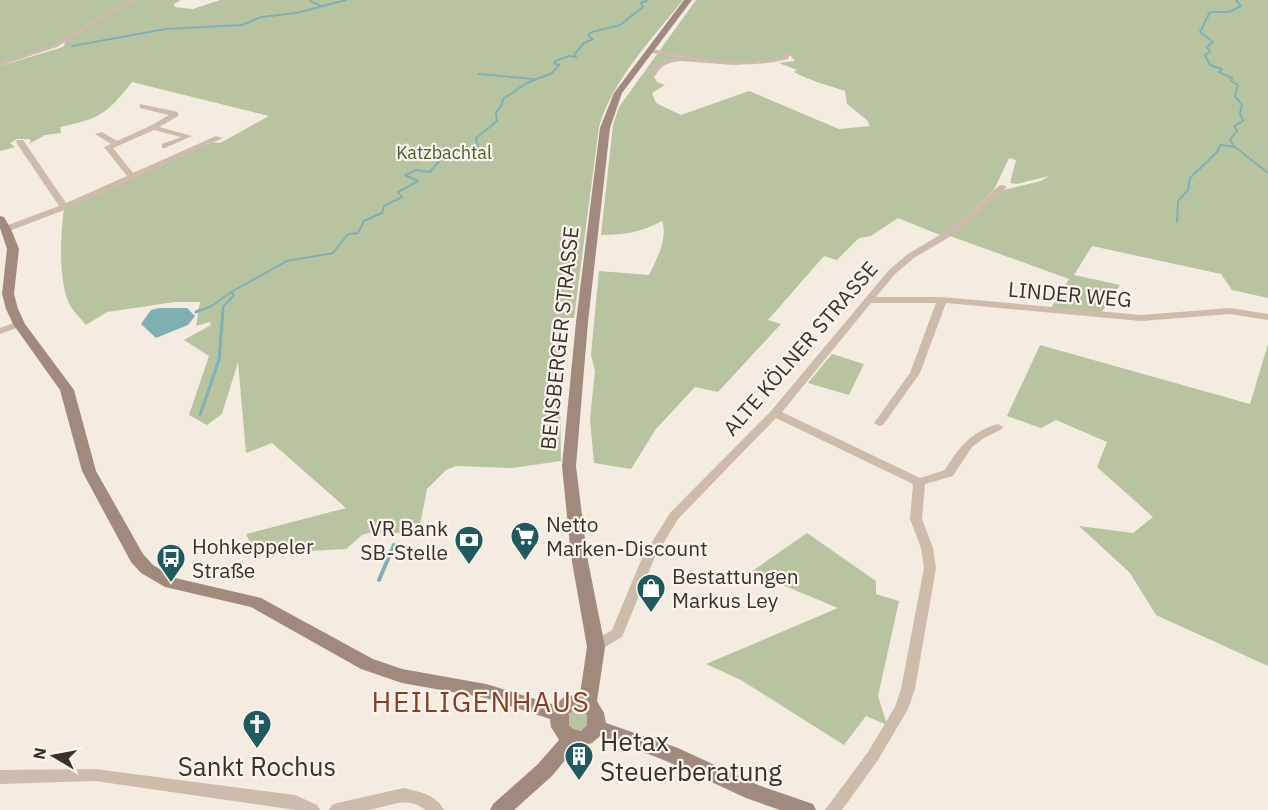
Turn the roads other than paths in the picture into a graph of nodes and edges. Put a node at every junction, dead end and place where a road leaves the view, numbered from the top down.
1 (136, 0) edge
2 (688, 0) edge
3 (650, 51) junction
4 (788, 53) dead end
5 (0, 64) edge
6 (730, 64) junction
7 (652, 75) dead end
8 (143, 106) dead end
9 (153, 128) junction
10 (99, 134) dead end
11 (219, 138) dead end
12 (20, 142) dead end
13 (117, 144) junction
14 (165, 146) dead end
15 (131, 176) junction
16 (1003, 187) dead end
17 (64, 207) junction
18 (3, 224) edge
19 (869, 300) junction
20 (942, 300) junction
21 (1268, 317) edge
22 (19, 324) junction
23 (0, 331) edge
24 (775, 413) junction
25 (879, 423) dead end
26 (998, 427) dead end
27 (919, 482) junction
28 (596, 646) junction
29 (588, 703) junction
30 (559, 714) junction
31 (596, 727) junction
32 (573, 737) junction
33 (0, 777) edge
34 (312, 810) edge
35 (337, 810) edge
36 (436, 810) edge
37 (500, 810) edge
38 (806, 810) edge
39 (833, 810) edge

1 - 5 street
2 - 3 main road, BENSBERGER STRASSE
3 - 6 street
3 - 28 main road, BENSBERGER STRASSE
4 - 6 street
6 - 7 street
8 - 9 street
9 - 13 street
9 - 14 street
10 - 13 street
11 - 15 street
12 - 17 street
13 - 15 street
15 - 17 street
16 - 19 street, ALTE KÖLNER STRASSE
17 - 18 street
18 - 22 main road
19 - 20 street, LINDER WEG
19 - 24 street, ALTE KÖLNER STRASSE
20 - 21 street, LINDER WEG
20 - 25 street
22 - 23 street
22 - 30 main road
24 - 27 street
24 - 28 street, ALTE KÖLNER STRASSE
26 - 27 street
27 - 39 street
28 - 29 main road, BENSBERGER STRASSE
29 - 30 main road
29 - 31 main road
30 - 32 main road
31 - 32 main road
31 - 38 main road
32 - 37 main road
33 - 34 street
35 - 36 street

